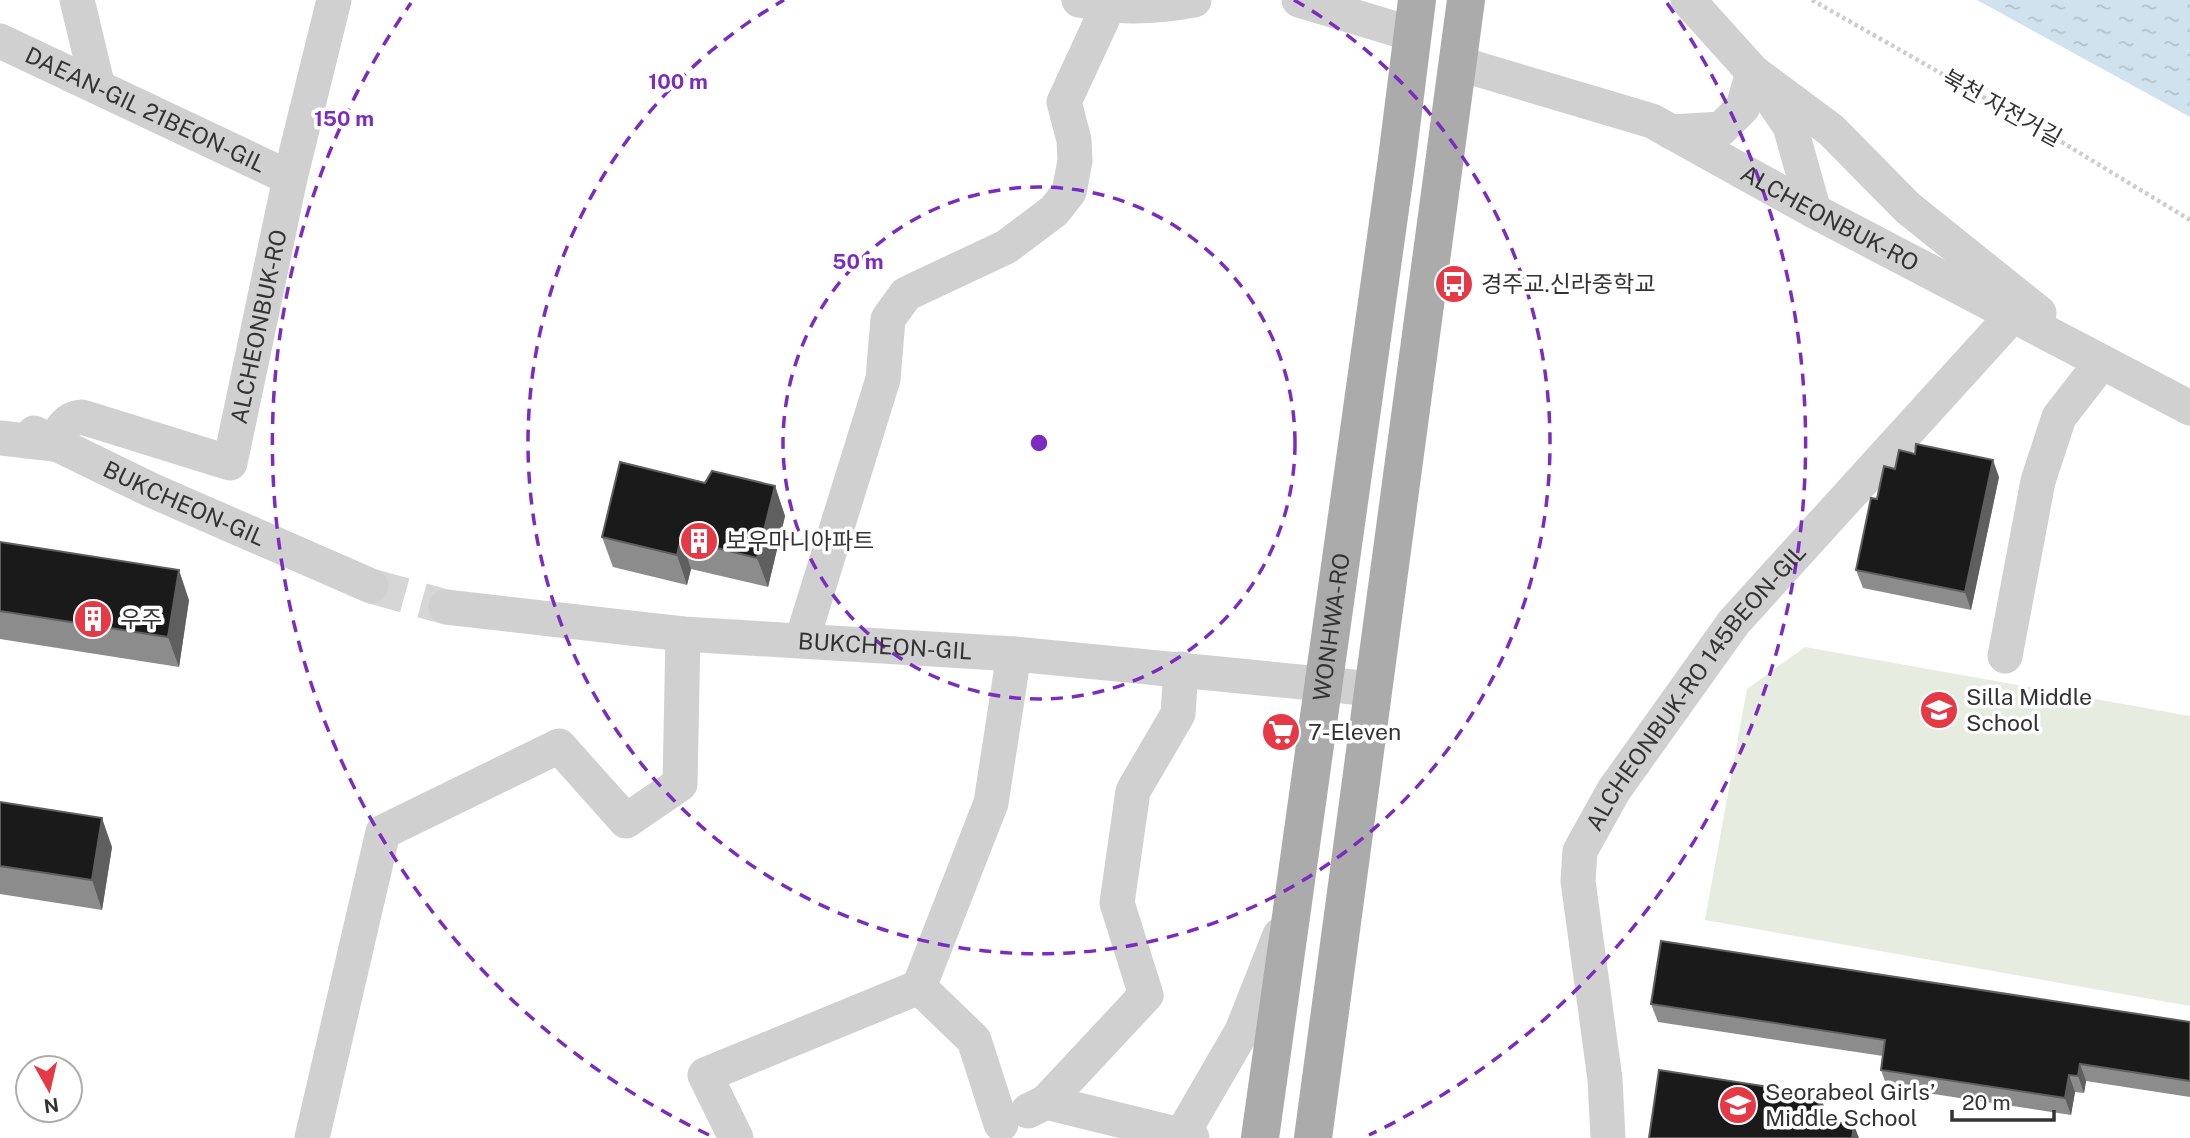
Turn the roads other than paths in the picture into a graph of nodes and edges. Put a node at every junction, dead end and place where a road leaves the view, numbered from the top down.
1 (77, 0) edge
2 (334, 0) edge
3 (1195, 0) edge
4 (1299, 0) edge
5 (1466, 0) edge
6 (1688, 0) edge
7 (1094, 3) edge
8 (1415, 17) edge
9 (0, 41) edge
10 (1457, 63) junction
11 (1753, 72) junction
12 (98, 87) junction
13 (1671, 132) junction
14 (290, 178) junction
15 (1814, 211) junction
16 (2012, 316) junction
17 (2101, 363) junction
18 (2190, 408) edge
19 (0, 415) edge
20 (0, 438) edge
21 (54, 444) junction
22 (371, 586) tunnel mouth
23 (446, 607) tunnel mouth
24 (683, 634) junction
25 (802, 640) junction
26 (1014, 654) junction
27 (2005, 656) dead end
28 (1181, 669) junction
29 (1324, 683) junction
30 (1373, 689) junction
31 (1293, 904) junction
32 (919, 987) junction
33 (1046, 1102) junction
34 (998, 1131) edge
35 (1185, 1137) edge
36 (312, 1138) edge
37 (736, 1138) edge
38 (1260, 1138) edge
39 (1313, 1138) edge
40 (1608, 1138) edge

1 - 12 street
2 - 14 street, ALCHEONBUK-RO
3 - 7 street
4 - 8 street
5 - 10 main road
6 - 11 street
7 - 25 street
8 - 29 main road, WONHWA-RO
9 - 12 street, DAEAN-GIL 21BEON-GIL
10 - 13 street, ALCHEONBUK-RO
10 - 30 main road
11 - 13 street
11 - 15 street
11 - 17 street
12 - 14 street, DAEAN-GIL 21BEON-GIL
13 - 15 street, ALCHEONBUK-RO
14 - 21 street, ALCHEONBUK-RO
15 - 16 street, ALCHEONBUK-RO
16 - 17 street, ALCHEONBUK-RO
16 - 40 street, ALCHEONBUK-RO 145BEON-GIL
17 - 18 street, ALCHEONBUK-RO
17 - 27 street
19 - 21 street, BUKCHEON-GIL
20 - 21 street
21 - 22 street, BUKCHEON-GIL
23 - 24 street, BUKCHEON-GIL
24 - 25 street, BUKCHEON-GIL
24 - 36 street
25 - 26 street, BUKCHEON-GIL
26 - 28 street, BUKCHEON-GIL
26 - 32 street
28 - 29 street, BUKCHEON-GIL
28 - 33 street
29 - 30 street, BUKCHEON-GIL
29 - 31 main road, WONHWA-RO
30 - 39 main road
31 - 35 street
31 - 38 main road, WONHWA-RO
32 - 34 street
32 - 37 street
33 - 34 street
33 - 35 street

